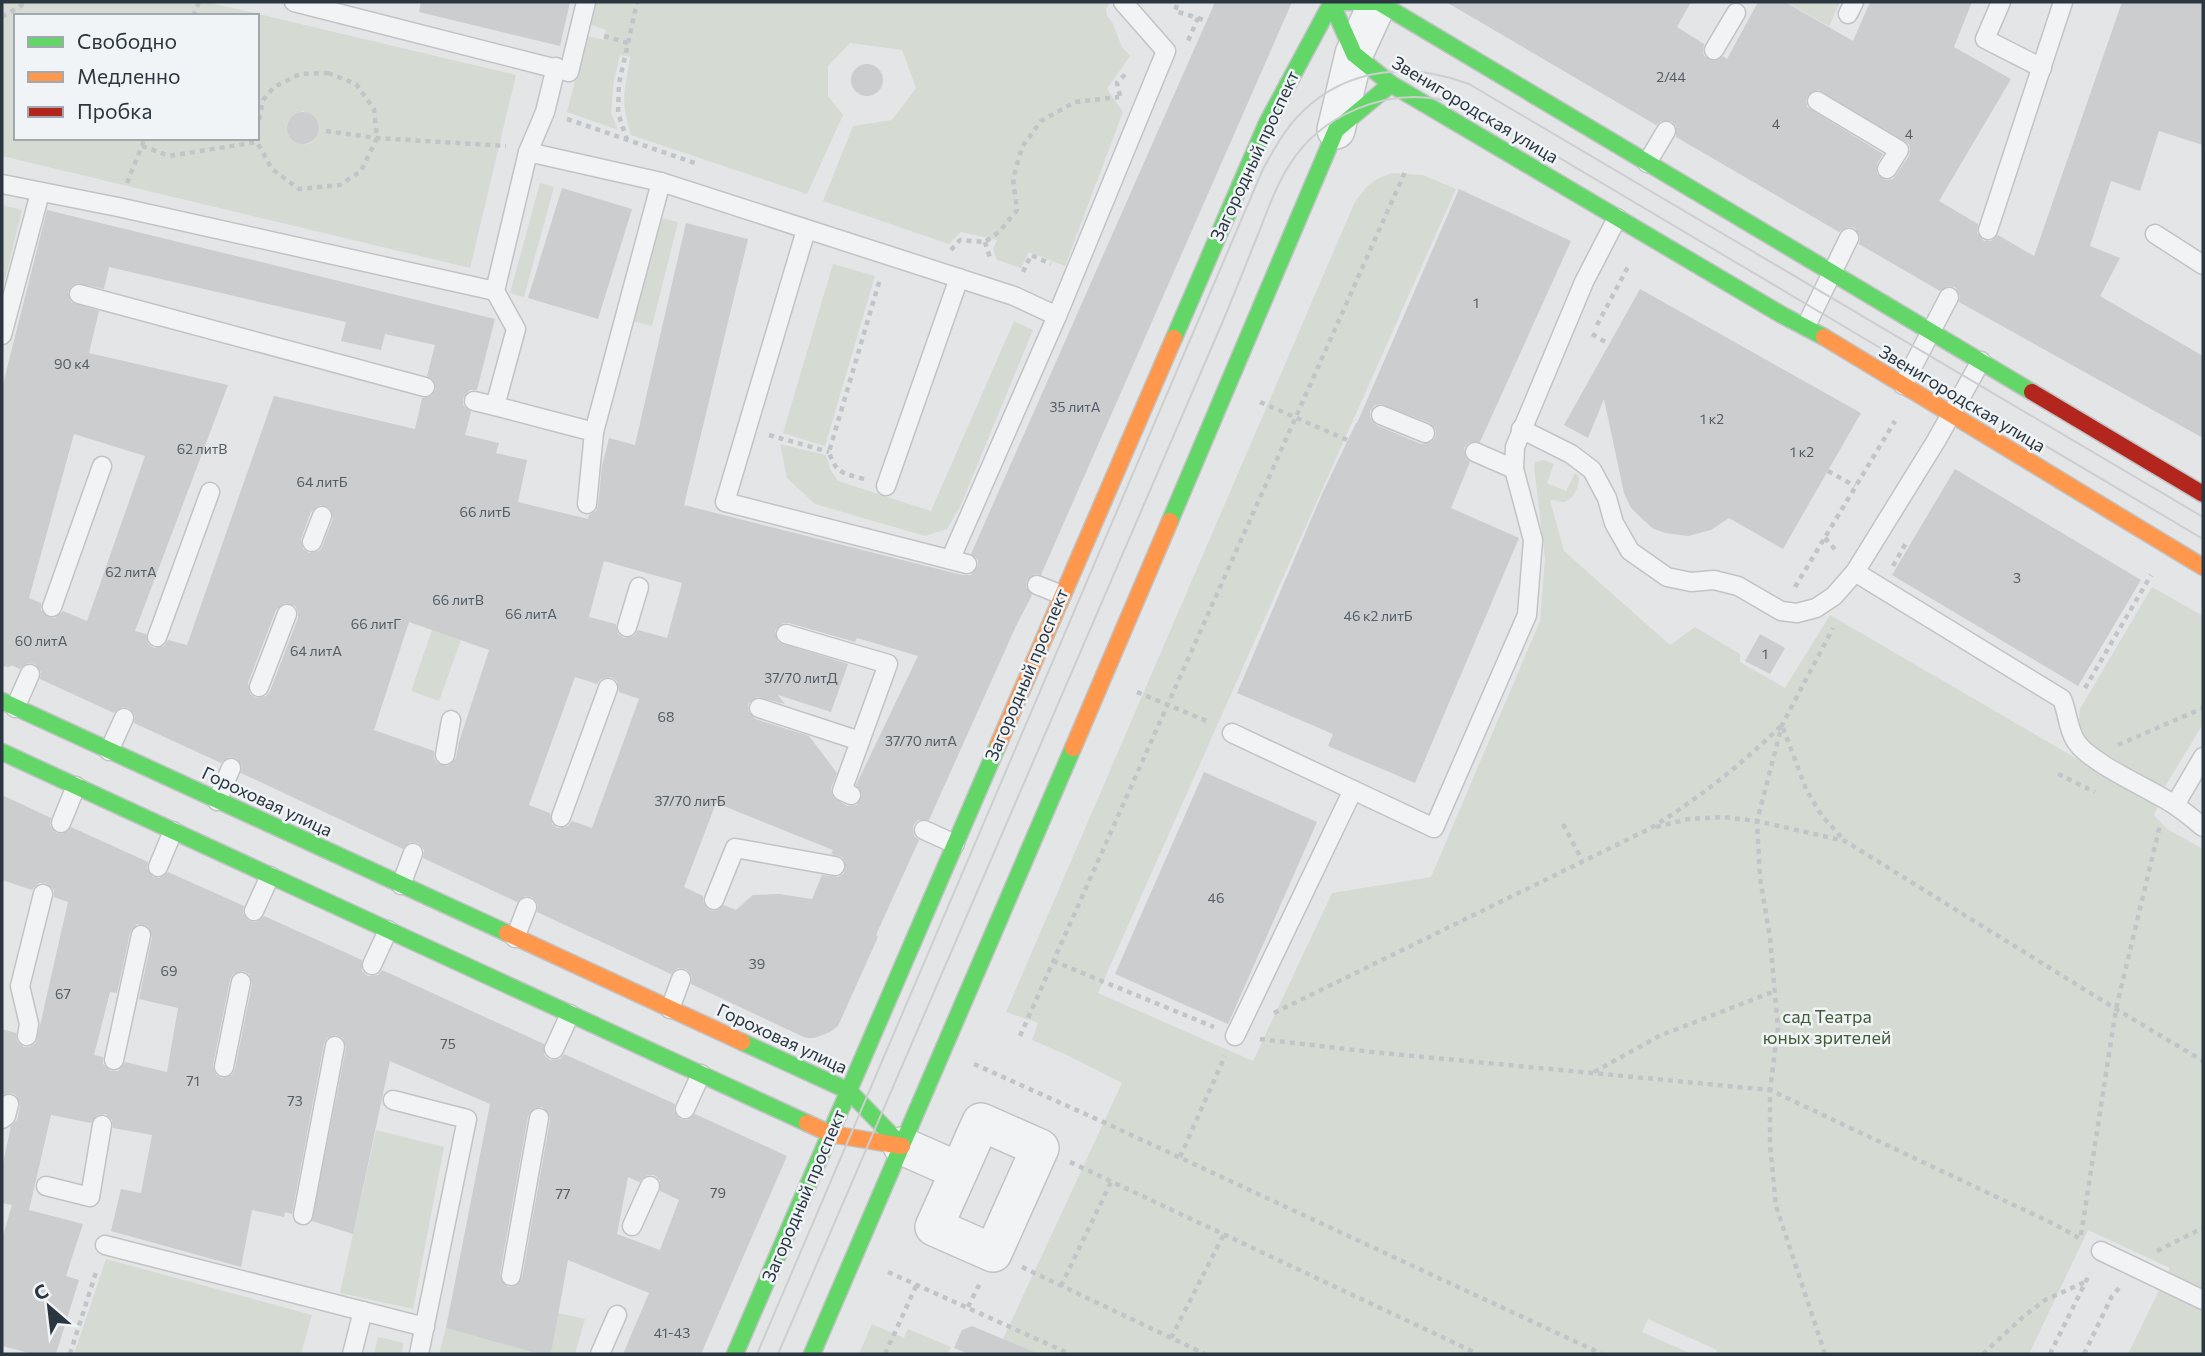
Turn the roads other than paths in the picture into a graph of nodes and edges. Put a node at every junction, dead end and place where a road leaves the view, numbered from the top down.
1 (294, 2) edge
2 (586, 2) edge
3 (1123, 2) edge
4 (1331, 2) edge
5 (1378, 2) edge
6 (2001, 2) edge
7 (2063, 2) edge
8 (1736, 13) dead end
9 (1714, 50) dead end
10 (1354, 54) junction
11 (556, 67) junction
12 (2042, 68) junction
13 (1391, 84) junction
14 (1817, 101) dead end
15 (1336, 130) junction
16 (1666, 131) dead end
17 (528, 152) junction
18 (1647, 163) junction
19 (1887, 169) dead end
20 (661, 181) junction
21 (2, 184) edge
22 (40, 193) junction
23 (1617, 218) junction
24 (806, 230) junction
25 (1988, 230) dead end
26 (2155, 234) dead end
27 (1849, 238) dead end
28 (2203, 265) edge
29 (1831, 273) junction
30 (958, 278) junction
31 (495, 291) junction
32 (79, 294) dead end
33 (1950, 297) dead end
34 (1057, 316) junction
35 (1806, 326) junction
36 (1931, 331) junction
37 (2, 335) edge
38 (1981, 361) junction
39 (1903, 386) junction
40 (425, 387) dead end
41 (474, 401) dead end
42 (495, 406) junction
43 (1381, 415) dead end
44 (1951, 416) junction
45 (1521, 429) junction
46 (594, 432) junction
47 (1425, 433) dead end
48 (1475, 452) dead end
49 (102, 466) dead end
50 (1514, 469) junction
51 (886, 486) road end
52 (210, 492) dead end
53 (2203, 494) edge
54 (587, 504) dead end
55 (322, 516) dead end
56 (312, 542) dead end
57 (2203, 567) edge
58 (1855, 572) junction
59 (1037, 585) dead end
60 (639, 587) dead end
61 (1062, 595) junction
62 (52, 607) dead end
63 (287, 614) dead end
64 (627, 627) dead end
65 (786, 634) dead end
66 (157, 637) dead end
67 (30, 674) dead end
68 (259, 687) dead end
69 (608, 688) dead end
70 (9, 705) edge
71 (759, 708) dead end
72 (124, 718) dead end
73 (451, 720) dead end
74 (1232, 733) road end
75 (860, 741) junction
76 (109, 751) junction
77 (2, 752) edge
78 (445, 755) dead end
79 (2203, 757) edge
80 (231, 768) dead end
81 (76, 786) junction
82 (1353, 790) junction
83 (851, 795) dead end
84 (217, 801) junction
85 (2175, 805) junction
86 (561, 817) dead end
87 (61, 822) dead end
88 (2203, 827) edge
89 (924, 830) dead end
90 (173, 831) junction
91 (955, 844) junction
92 (413, 853) dead end
93 (835, 866) dead end
94 (158, 867) dead end
95 (270, 876) junction
96 (401, 885) junction
97 (43, 894) dead end
98 (714, 900) dead end
99 (527, 907) dead end
100 (254, 911) dead end
101 (388, 930) junction
102 (141, 935) dead end
103 (515, 938) junction
104 (372, 965) dead end
105 (681, 979) dead end
106 (240, 982) dead end
107 (670, 1009) junction
108 (570, 1014) junction
109 (27, 1036) dead end
110 (1234, 1036) road end
111 (335, 1046) dead end
112 (554, 1049) dead end
113 (114, 1060) dead end
114 (224, 1067) dead end
115 (701, 1074) junction
116 (849, 1091) junction
117 (393, 1100) dead end
118 (685, 1109) dead end
119 (539, 1118) dead end
120 (102, 1125) dead end
121 (831, 1133) junction
122 (902, 1146) junction
123 (959, 1171) junction
124 (46, 1186) dead end
125 (650, 1186) dead end
126 (303, 1215) dead end
127 (632, 1226) dead end
128 (105, 1245) road end
129 (2101, 1251) road end
130 (511, 1276) dead end
131 (2203, 1300) edge
132 (363, 1311) junction
133 (617, 1314) dead end
134 (425, 1327) junction
135 (352, 1354) edge
136 (419, 1354) edge
137 (600, 1354) edge
138 (735, 1354) edge
139 (812, 1354) edge

1 - 11 lane
2 - 11 lane
3 - 34 lane
4 - 5 main road
4 - 10 main road, Звенигородская улица
4 - 61 main road, Загородный проспект
5 - 10 street
5 - 18 main road
6 - 12 lane
7 - 12 lane
8 - 9 lane
10 - 13 main road, Звенигородская улица
10 - 15 street
11 - 17 lane
12 - 25 lane
13 - 15 main road
13 - 23 main road, Звенигородская улица
14 - 19 lane
15 - 122 main road
16 - 18 lane
17 - 20 lane
17 - 31 lane
18 - 29 main road
20 - 24 lane
20 - 46 lane
21 - 22 lane
22 - 31 lane
22 - 37 lane
23 - 35 main road, Звенигородская улица
23 - 45 lane
24 - 30 lane
24 - 34 lane
26 - 28 lane
27 - 29 lane
29 - 35 lane
29 - 36 main road
30 - 34 lane
30 - 51 lane
31 - 42 lane
32 - 40 lane
33 - 36 lane
35 - 39 main road, Звенигородская улица
36 - 38 main road
36 - 39 lane
38 - 44 lane
38 - 53 main road
39 - 44 main road, Звенигородская улица
41 - 42 lane
42 - 46 lane
43 - 47 lane
44 - 57 main road, Звенигородская улица
44 - 58 lane
45 - 50 lane
45 - 58 lane
46 - 54 lane
48 - 50 lane
49 - 62 lane
50 - 82 lane
52 - 66 lane
55 - 56 lane
58 - 85 lane
59 - 61 lane
60 - 64 lane
61 - 91 main road, Загородный проспект
63 - 68 lane
65 - 75 lane
67 - 70 lane
69 - 86 lane
70 - 76 main road, Гороховая улица
71 - 75 lane
72 - 76 lane
73 - 78 lane
74 - 82 lane
75 - 83 lane
76 - 84 main road, Гороховая улица
77 - 81 main road
79 - 85 lane
80 - 84 lane
81 - 87 lane
81 - 90 main road
82 - 110 lane
84 - 96 main road, Гороховая улица
85 - 88 lane
89 - 91 lane
90 - 94 lane
90 - 95 main road
91 - 116 main road, Загородный проспект
92 - 96 lane
93 - 98 lane
95 - 100 lane
95 - 101 main road
96 - 103 main road, Гороховая улица
97 - 109 lane
99 - 103 lane
101 - 104 lane
101 - 108 main road
102 - 113 lane
103 - 107 main road, Гороховая улица
105 - 107 lane
106 - 114 lane
107 - 116 main road, Гороховая улица
108 - 112 lane
108 - 115 main road
111 - 126 lane
115 - 118 lane
115 - 121 main road
116 - 121 main road, Загородный проспект
116 - 122 main road, Гороховая улица
117 - 134 lane
119 - 130 lane
120 - 124 lane
121 - 122 main road
121 - 138 main road, Загородный проспект
122 - 123 street
122 - 139 main road
123 - 123 street
125 - 127 lane
128 - 132 lane
129 - 131 lane
132 - 134 lane
132 - 135 lane
133 - 137 lane
134 - 136 lane

